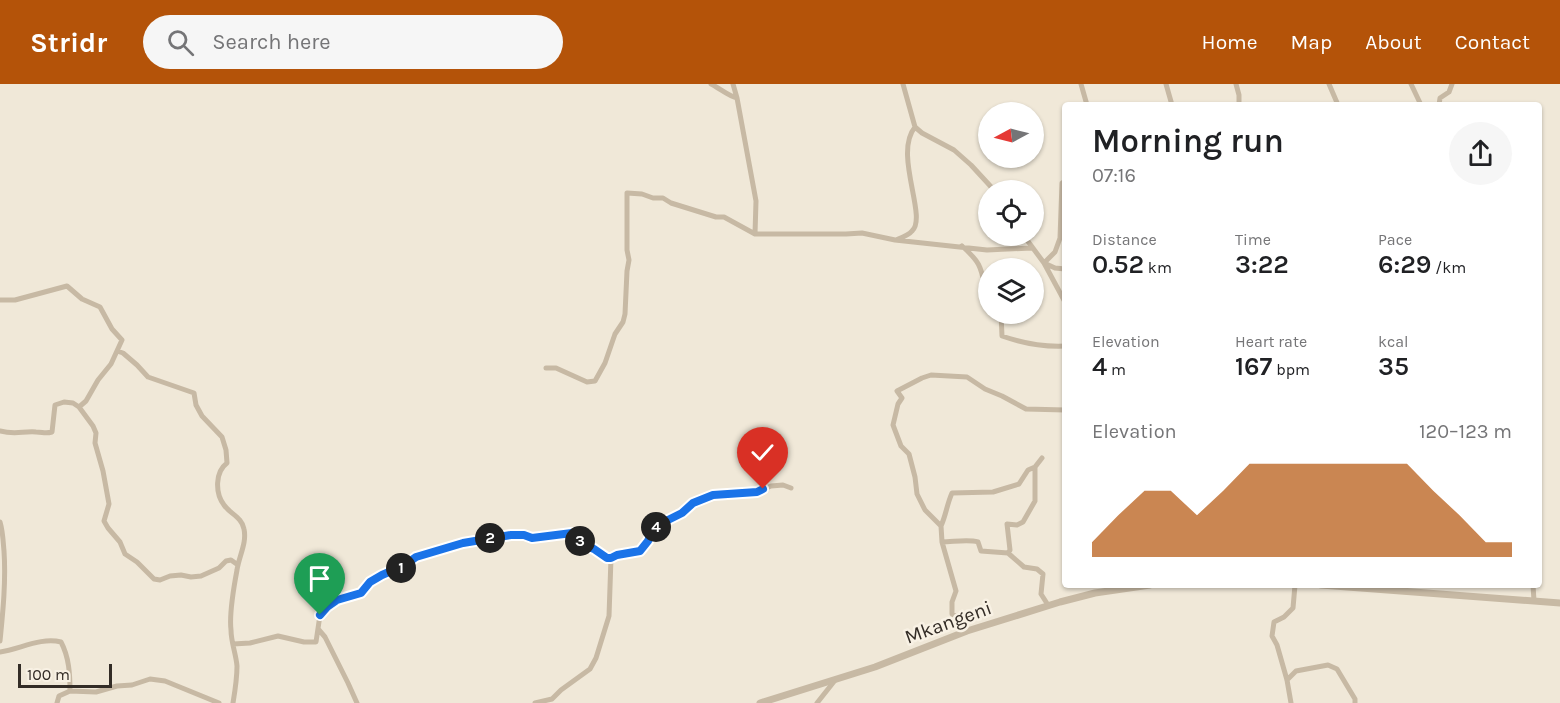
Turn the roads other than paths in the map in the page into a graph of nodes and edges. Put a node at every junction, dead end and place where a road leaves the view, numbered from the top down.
1 (711, 84) edge
2 (733, 84) edge
3 (903, 84) edge
4 (1081, 84) edge
5 (1166, 84) edge
6 (1236, 84) edge
7 (1329, 84) edge
8 (1412, 84) edge
9 (1452, 84) edge
10 (737, 98) junction
11 (1085, 102) edge
12 (1171, 102) edge
13 (1239, 102) edge
14 (1337, 102) edge
15 (1420, 102) edge
16 (1439, 102) edge
17 (915, 127) junction
18 (985, 180) edge
19 (1062, 183) edge
20 (755, 234) junction
21 (895, 240) junction
22 (962, 246) junction
23 (1032, 248) joint
24 (1040, 258) edge
25 (978, 263) edge
26 (1044, 263) junction
27 (1062, 269) edge
28 (1062, 296) edge
29 (0, 300) edge
30 (1001, 324) edge
31 (1062, 346) edge
32 (117, 351) junction
33 (546, 368) dead end
34 (79, 407) junction
35 (1062, 410) edge
36 (0, 431) edge
37 (1042, 458) dead end
38 (1035, 467) junction
39 (791, 488) dead end
40 (0, 522) edge
41 (941, 526) junction
42 (942, 542) junction
43 (1008, 553) junction
44 (611, 558) junction
45 (238, 565) junction
46 (1129, 588) edge
47 (1295, 588) edge
48 (1361, 588) edge
49 (1533, 588) edge
50 (1534, 601) junction
51 (1560, 603) edge
52 (1048, 605) junction
53 (319, 630) junction
54 (967, 631) junction
55 (0, 641) edge
56 (233, 645) junction
57 (0, 652) edge
58 (836, 679) junction
59 (1287, 680) junction
60 (70, 691) junction
61 (57, 703) edge
62 (219, 703) edge
63 (233, 703) edge
64 (357, 703) edge
65 (535, 703) edge
66 (760, 703) edge
67 (818, 703) edge
68 (1291, 703) edge
69 (1355, 703) edge

1 - 10 street
2 - 10 street
3 - 17 street
4 - 11 street
5 - 12 street
6 - 13 street
7 - 14 street
8 - 15 street
9 - 16 street
10 - 20 street
17 - 18 street
17 - 21 street
19 - 26 street
20 - 21 street
20 - 33 street
21 - 22 street
22 - 23 street
22 - 25 street
23 - 24 street
26 - 27 street
26 - 28 street
29 - 32 street
30 - 31 street
32 - 34 street
32 - 45 street
34 - 36 street
34 - 45 street
35 - 41 street
37 - 38 street
38 - 41 street
38 - 43 street
39 - 44 street
40 - 55 street
41 - 42 street
42 - 43 street
42 - 54 street
43 - 52 street
44 - 53 street
44 - 65 street
45 - 56 street
46 - 52 street, Mkangeni
47 - 59 street
48 - 50 street
49 - 50 street
50 - 51 street
52 - 54 street, Mkangeni
53 - 56 street
53 - 64 street
54 - 58 street, Mkangeni
56 - 63 street
57 - 60 street
58 - 66 street, Mkangeni
58 - 67 street
59 - 68 street
59 - 69 street
60 - 61 street
60 - 62 street

